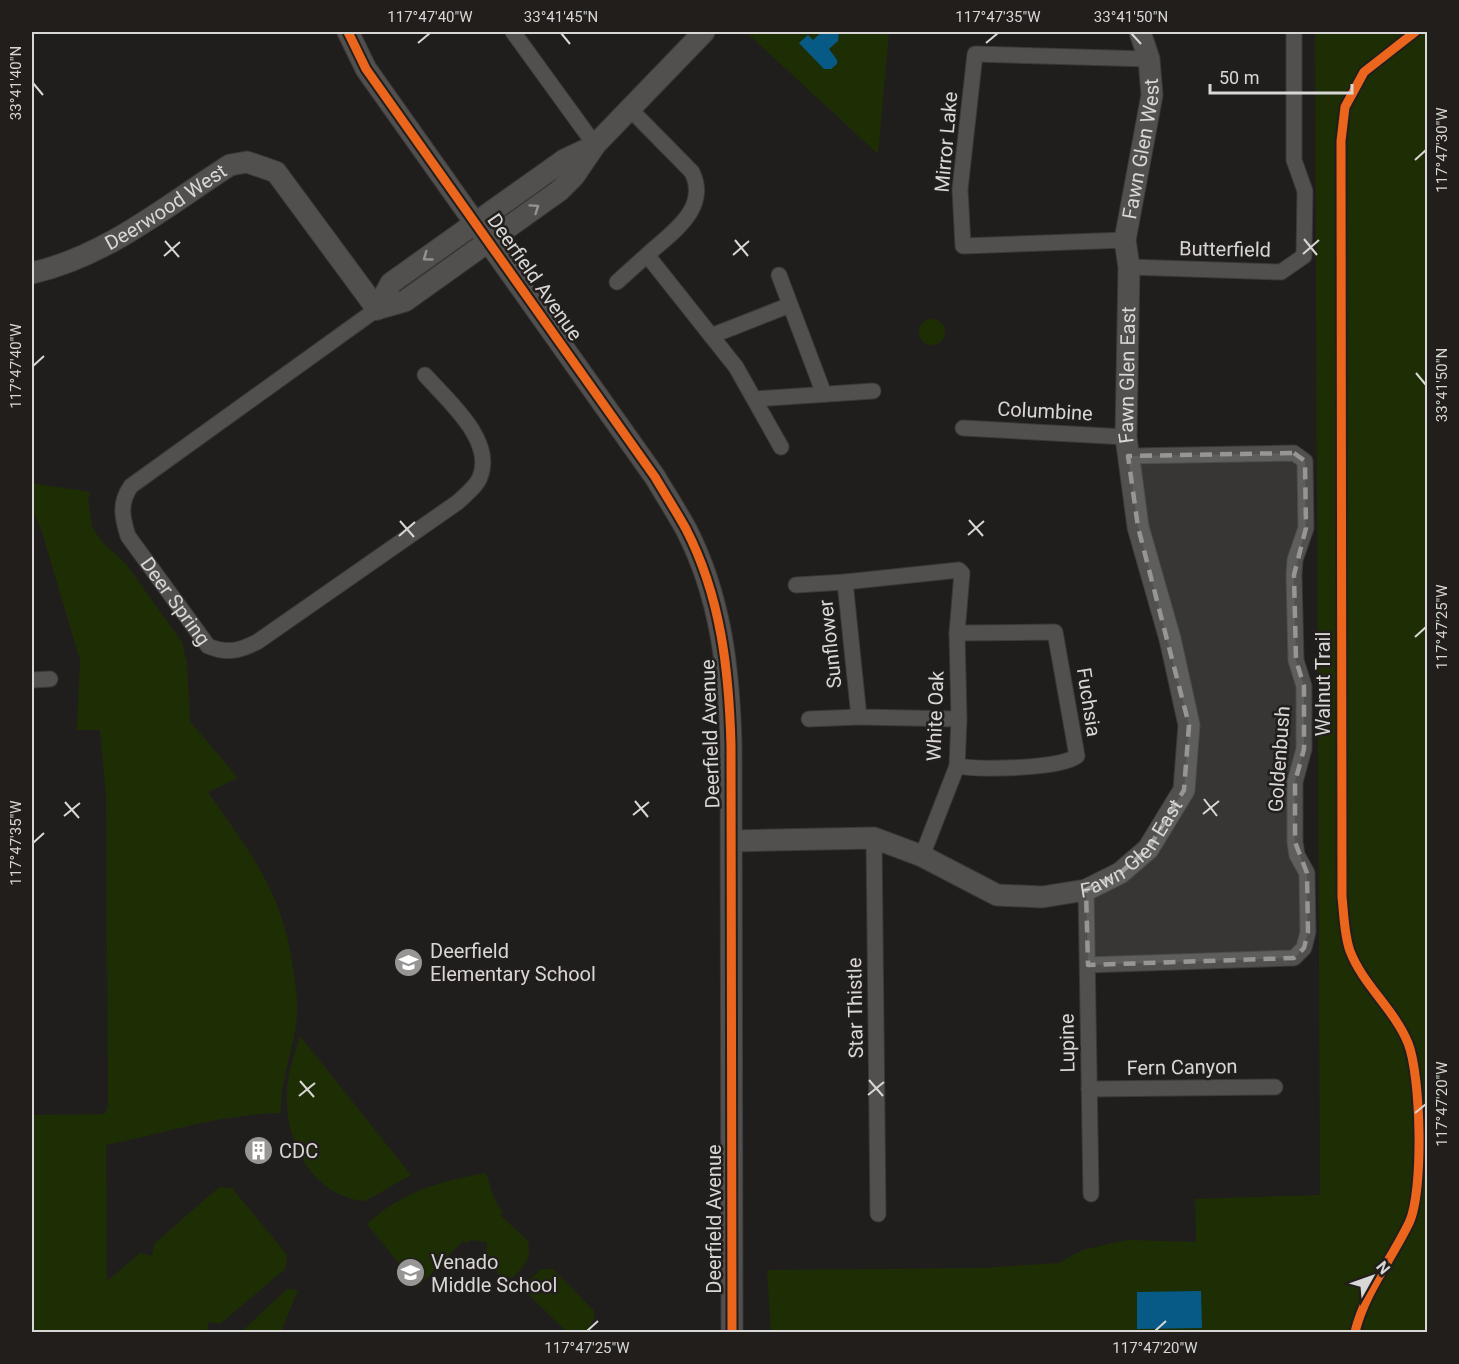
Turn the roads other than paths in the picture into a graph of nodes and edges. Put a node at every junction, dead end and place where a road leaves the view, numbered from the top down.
1 (336, 32) edge
2 (348, 32) edge
3 (513, 32) edge
4 (704, 32) edge
5 (1140, 32) edge
6 (1294, 32) edge
7 (1149, 59) junction
8 (362, 62) junction
9 (630, 109) junction
10 (595, 145) junction
11 (474, 223) junction
12 (1125, 240) junction
13 (488, 242) junction
14 (646, 255) junction
15 (1129, 267) junction
16 (32, 273) edge
17 (779, 275) dead end
18 (617, 282) dead end
19 (790, 305) junction
20 (377, 309) junction
21 (711, 336) junction
22 (425, 375) dead end
23 (873, 391) dead end
24 (824, 394) junction
25 (755, 399) junction
26 (963, 428) dead end
27 (1127, 446) junction
28 (781, 447) dead end
29 (960, 572) joint
30 (845, 582) junction
31 (796, 585) dead end
32 (957, 633) junction
33 (50, 679) dead end
34 (32, 680) edge
35 (859, 717) junction
36 (809, 719) dead end
37 (959, 719) junction
38 (957, 766) junction
39 (874, 838) junction
40 (732, 840) junction
41 (922, 856) junction
42 (1086, 891) junction
43 (1088, 965) junction
44 (1275, 1087) dead end
45 (1089, 1089) junction
46 (1091, 1194) dead end
47 (878, 1214) dead end
48 (732, 1332) edge

1 - 8 street, Deerfield Avenue
2 - 8 street, Deerfield Avenue
3 - 10 street
4 - 9 street
5 - 7 street, Fawn Glen West
6 - 15 street, Butterfield
7 - 12 street, Fawn Glen West
7 - 12 street, Mirror Lake
8 - 11 street, Deerfield Avenue
9 - 10 street
9 - 14 street
10 - 11 street
13 -> 10 street
11 - 13 street, Deerfield Avenue
11 -> 20 street, Deer Spring
12 - 15 street, Fawn Glen West
13 - 20 street, Deer Spring
13 - 40 street, Deerfield Avenue
14 - 18 street
14 - 21 street
15 - 27 street, Fawn Glen East
16 - 20 street, Deerwood West
17 - 19 street
19 - 21 street
19 - 24 street
20 - 22 street, Deer Spring
21 - 25 street
23 - 24 street
24 - 25 street
25 - 28 street
26 - 27 street, Columbine
27 - 42 street, Fawn Glen East
27 - 43 street, Goldenbush
29 - 30 street, Sunflower
29 - 32 street, White Oak
30 - 31 street
30 - 35 street, Sunflower
32 - 37 street, White Oak
32 - 38 street, Fuchsia
33 - 34 street
35 - 36 street
35 - 37 street
37 - 38 street, White Oak
38 - 41 street, White Oak
39 - 40 street, Fawn Glen East
39 - 41 street, Fawn Glen East
39 - 47 street, Star Thistle
40 - 48 street, Deerfield Avenue
41 - 42 street, Fawn Glen East
42 - 43 street, Lupine
43 - 45 street, Lupine
44 - 45 street, Fern Canyon
45 - 46 street, Lupine

